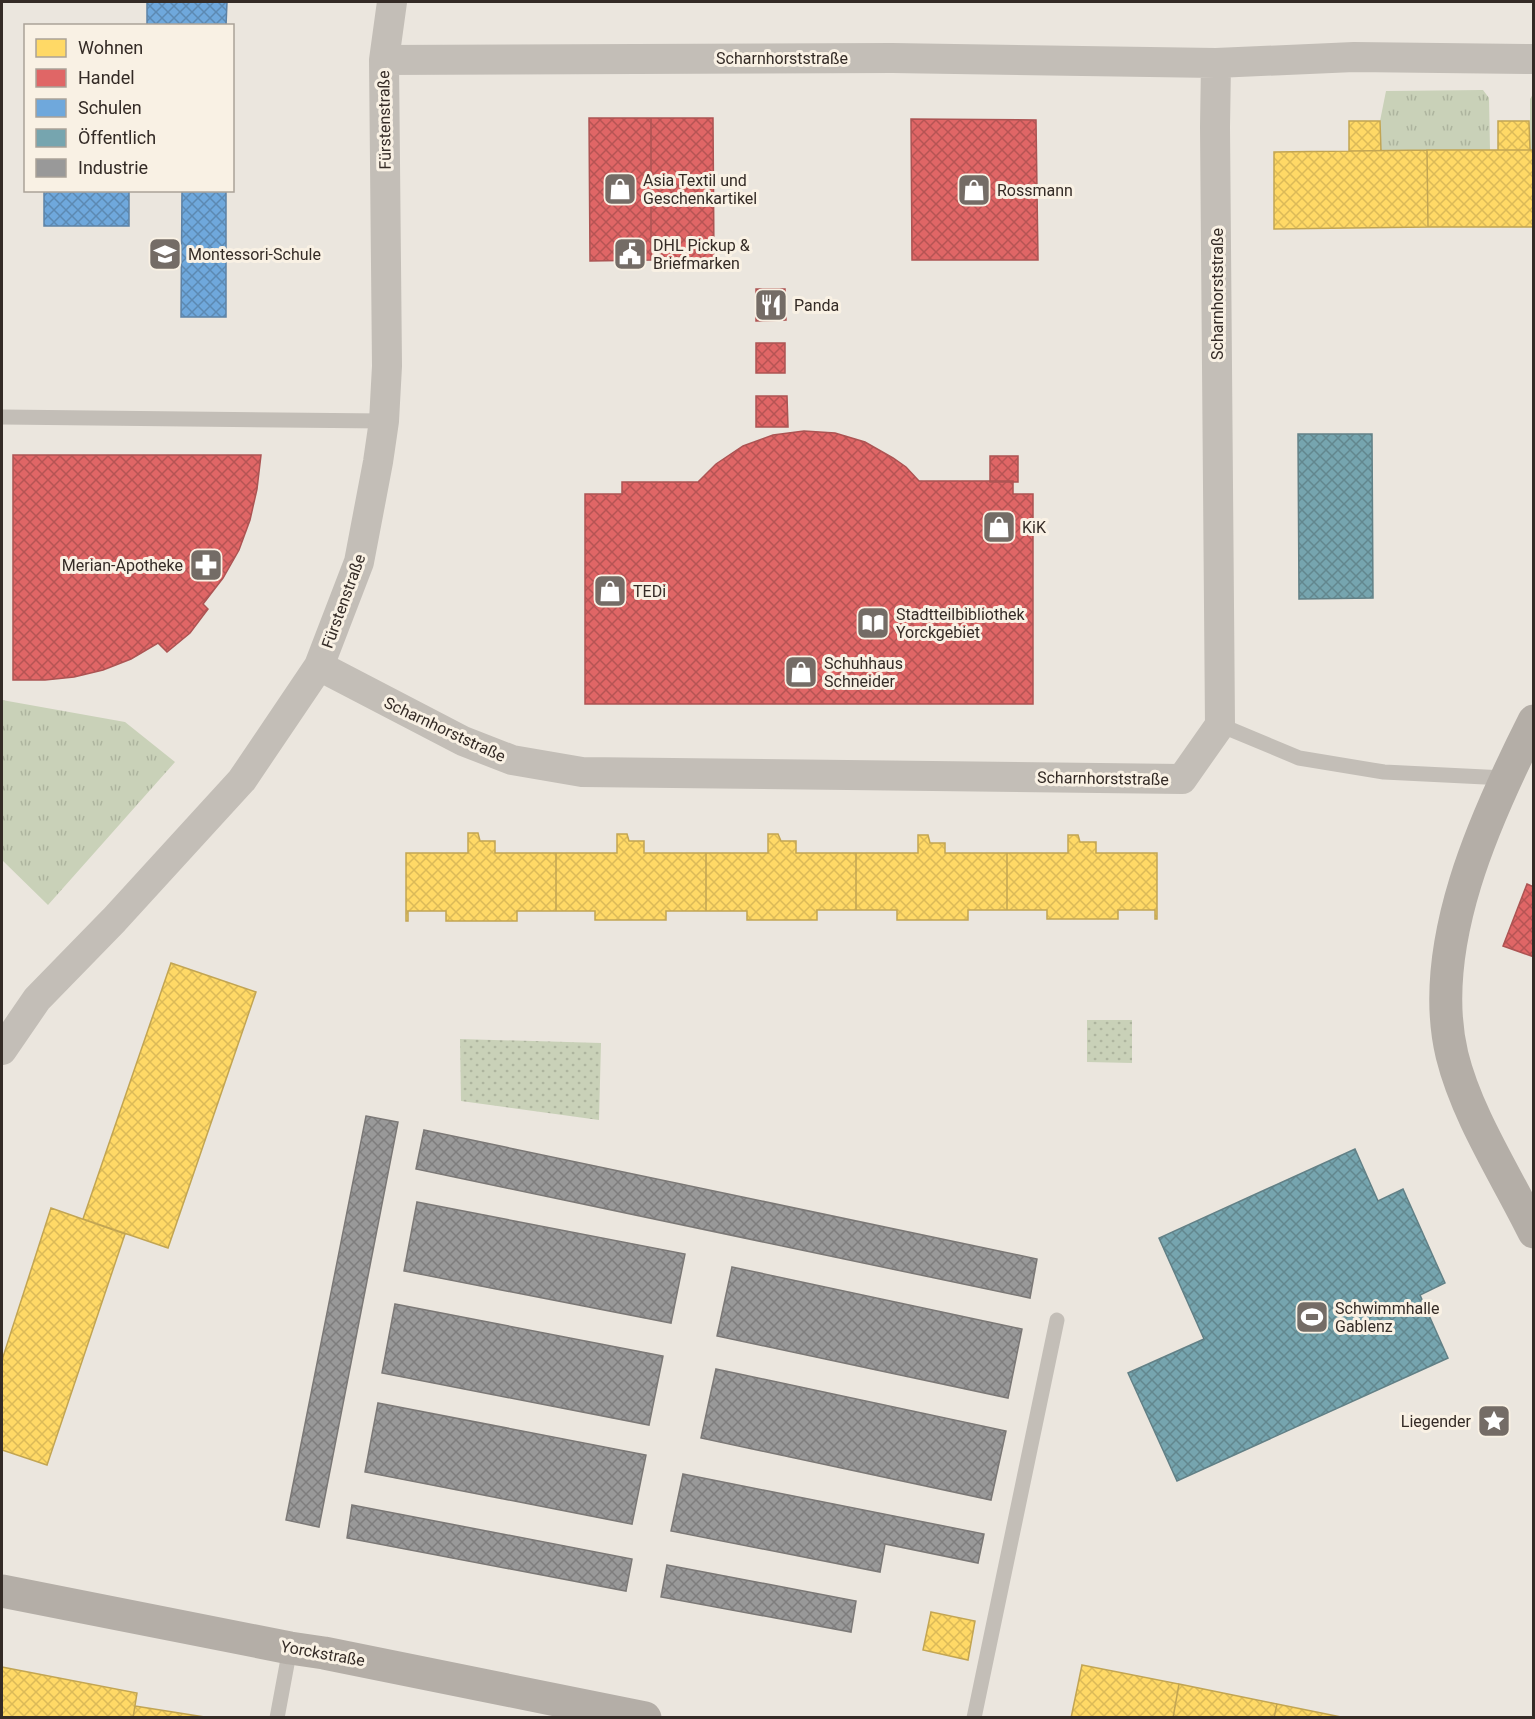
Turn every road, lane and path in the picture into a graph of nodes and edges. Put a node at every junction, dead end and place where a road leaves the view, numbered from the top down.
1 (392, 2) edge
2 (1533, 59) edge
3 (384, 60) junction
4 (1216, 63) junction
5 (2, 417) edge
6 (384, 421) junction
7 (318, 666) junction
8 (1533, 721) edge
9 (1220, 725) junction
10 (1505, 778) junction
11 (2, 1050) edge
12 (1530, 1218) edge
13 (1057, 1320) dead end
14 (2, 1591) edge
15 (290, 1648) junction
16 (277, 1718) edge
17 (645, 1718) edge
18 (974, 1718) edge

1 - 3 street, Fürstenstraße
2 - 4 street, Scharnhorststraße
3 - 4 street, Scharnhorststraße
3 - 6 street, Fürstenstraße
4 - 9 street, Scharnhorststraße
5 - 6 lane
6 - 7 street, Fürstenstraße
7 - 9 street, Scharnhorststraße
7 - 11 street, Fürstenstraße
8 - 10 main road
9 - 10 lane
10 - 12 main road
13 - 18 lane
14 - 15 main road, Yorckstraße
15 - 16 lane
15 - 17 main road, Yorckstraße

